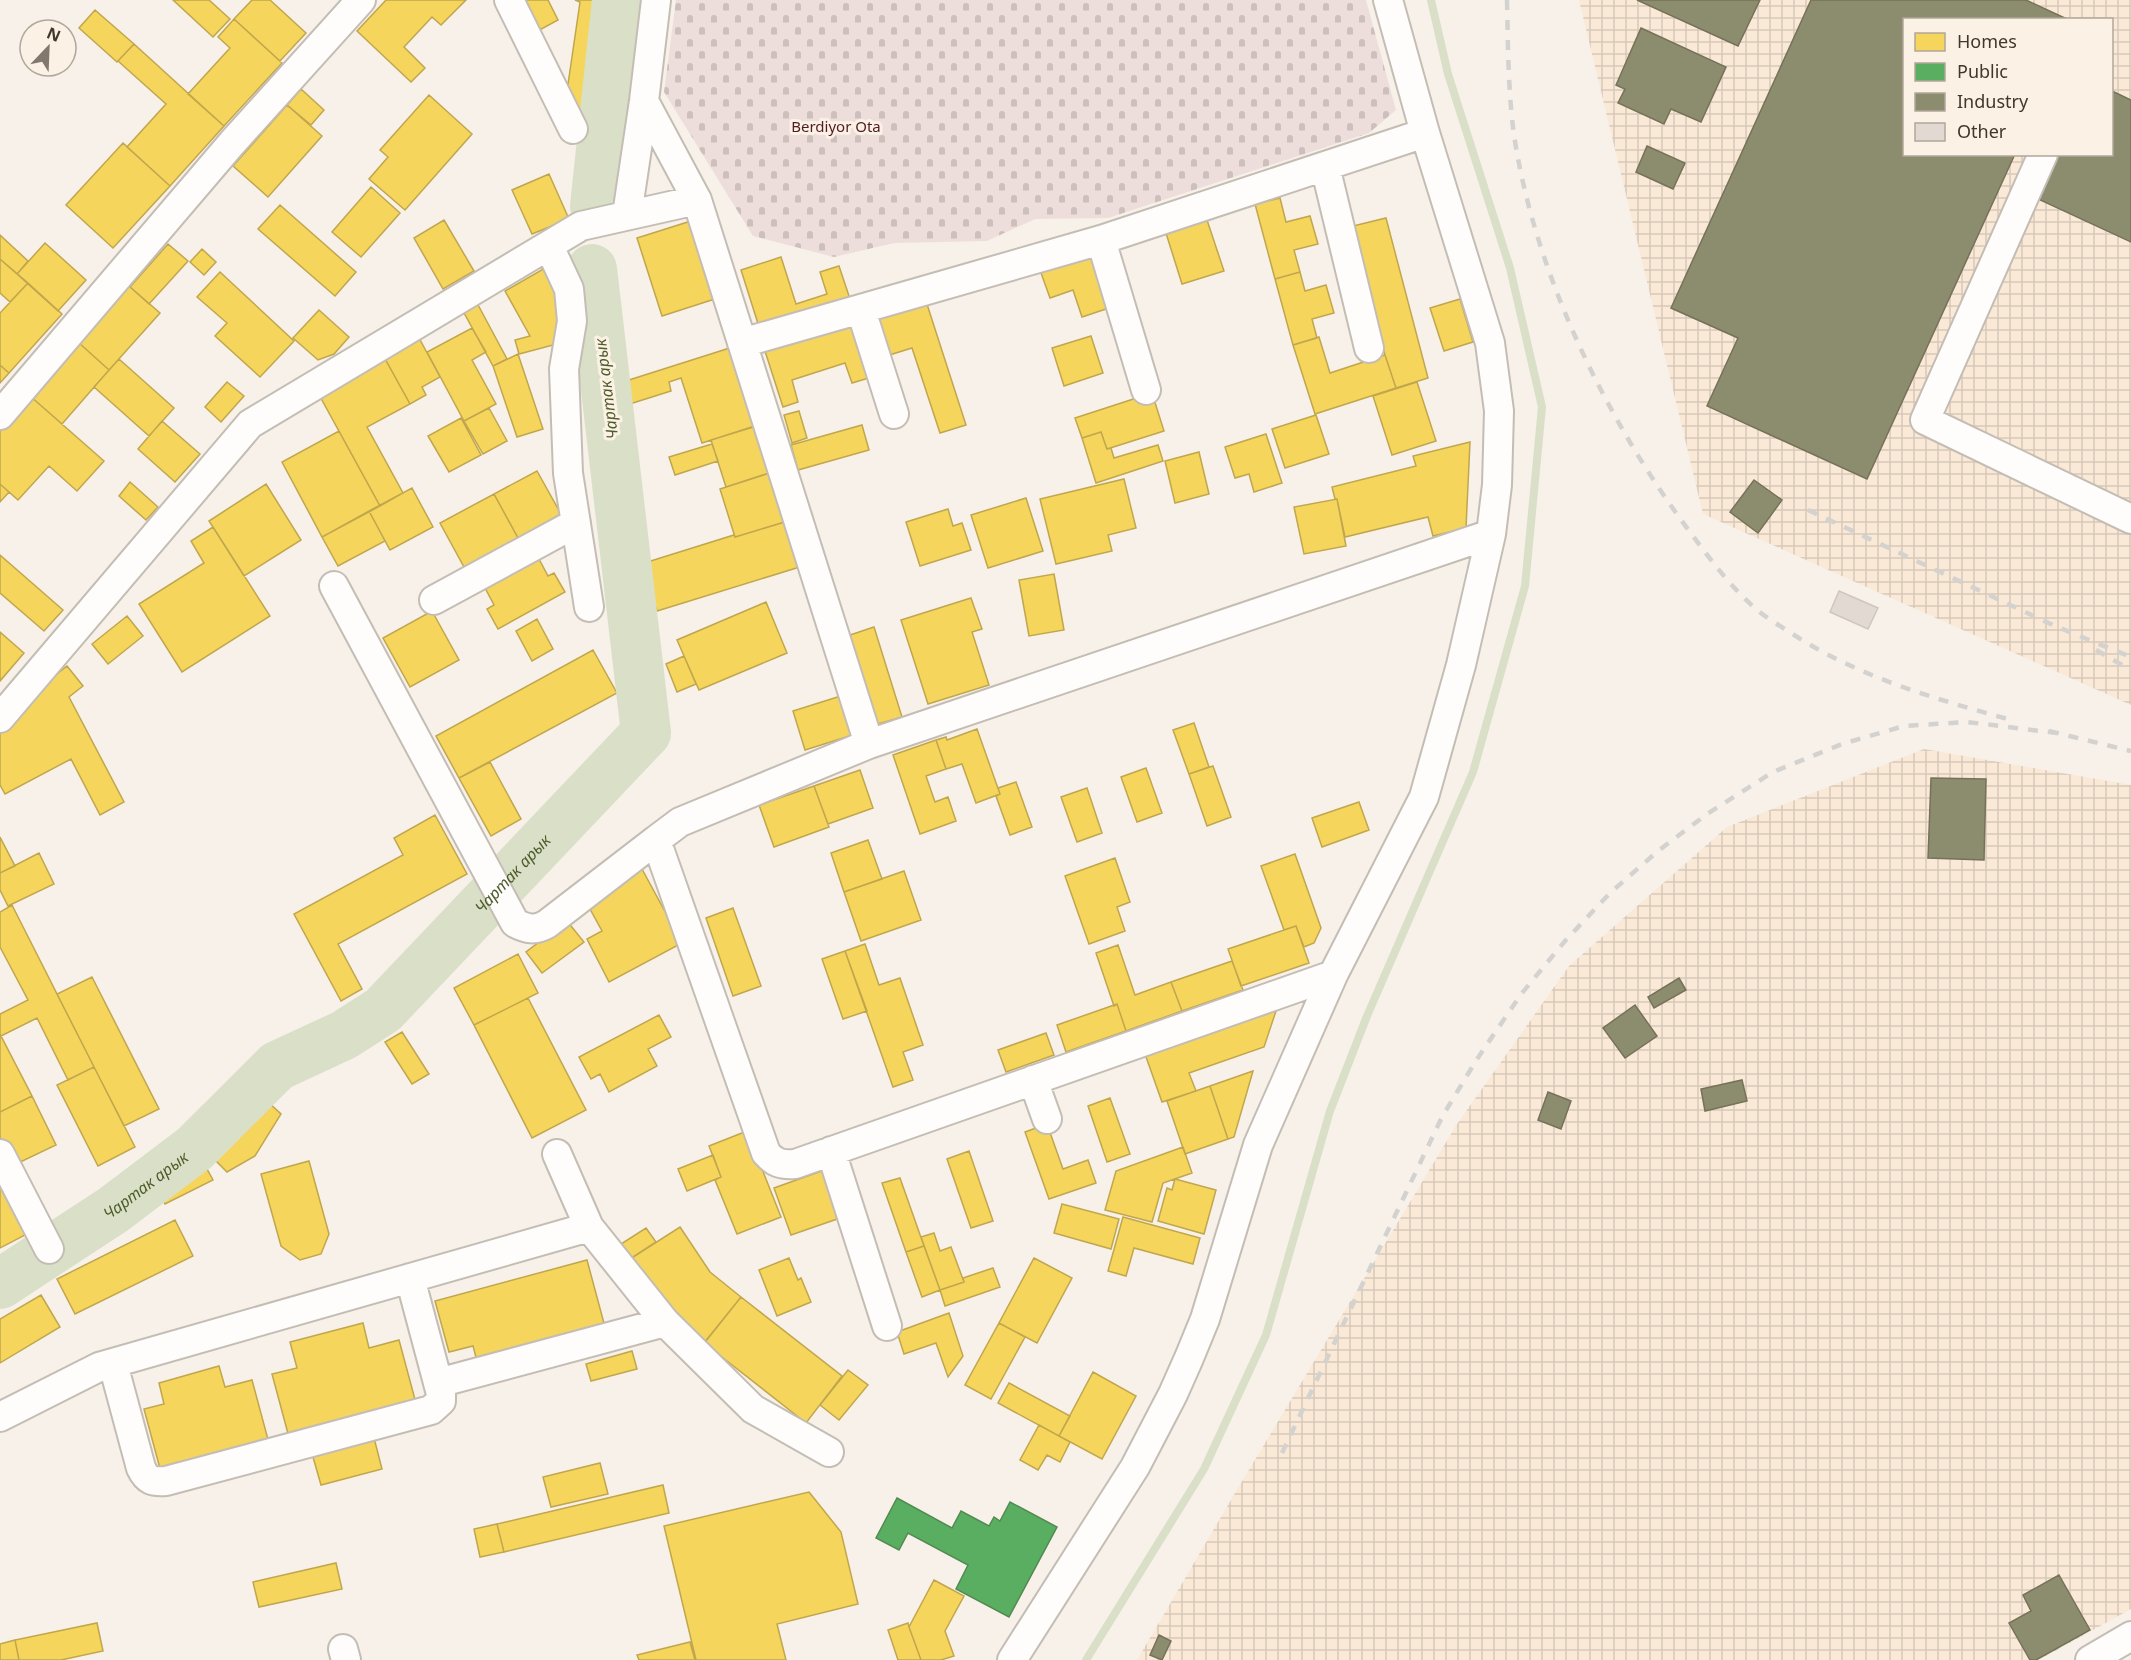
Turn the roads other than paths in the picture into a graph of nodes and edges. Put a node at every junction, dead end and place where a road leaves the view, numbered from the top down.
1 (361, 0) edge
2 (509, 0) edge
3 (656, 0) edge
4 (1388, 0) edge
5 (644, 101) junction
6 (573, 129) dead end
7 (1425, 133) junction
8 (2042, 156) edge
9 (1325, 166) junction
10 (697, 200) junction
11 (627, 215) junction
12 (1101, 240) junction
13 (549, 246) junction
14 (861, 310) junction
15 (742, 343) junction
16 (1369, 348) dead end
17 (1146, 390) dead end
18 (894, 414) dead end
19 (0, 415) edge
20 (2131, 519) edge
21 (576, 523) junction
22 (1491, 534) junction
23 (334, 586) dead end
24 (434, 600) dead end
25 (589, 607) dead end
26 (0, 718) edge
27 (868, 744) junction
28 (656, 840) junction
29 (1333, 975) junction
30 (1033, 1080) junction
31 (1047, 1119) dead end
32 (831, 1151) junction
33 (0, 1154) edge
34 (556, 1154) dead end
35 (589, 1227) junction
36 (49, 1249) dead end
37 (410, 1278) junction
38 (665, 1322) junction
39 (887, 1326) dead end
40 (112, 1364) junction
41 (438, 1383) junction
42 (0, 1417) edge
43 (829, 1452) dead end
44 (2131, 1636) edge
45 (1012, 1660) edge
46 (2090, 1660) edge

1 - 19 street
2 - 6 street
3 - 5 street
4 - 7 street
5 - 10 street
5 - 11 street
7 - 9 street
7 - 22 street
8 - 20 street
9 - 12 street
9 - 16 street
10 - 11 street
10 - 15 street
11 - 13 street
12 - 14 street
12 - 17 street
13 - 21 street
13 - 26 street
14 - 15 street
14 - 18 street
15 - 27 street
21 - 24 street
21 - 25 street
22 - 27 street
22 - 29 street
23 - 28 street
27 - 28 street
28 - 32 street
29 - 30 street
29 - 45 street
30 - 31 street
30 - 32 street
32 - 39 street
33 - 36 street
34 - 35 street
35 - 37 street
35 - 38 street
37 - 40 street
37 - 41 street
38 - 41 street
38 - 43 street
40 - 41 street
40 - 42 street
44 - 46 street

